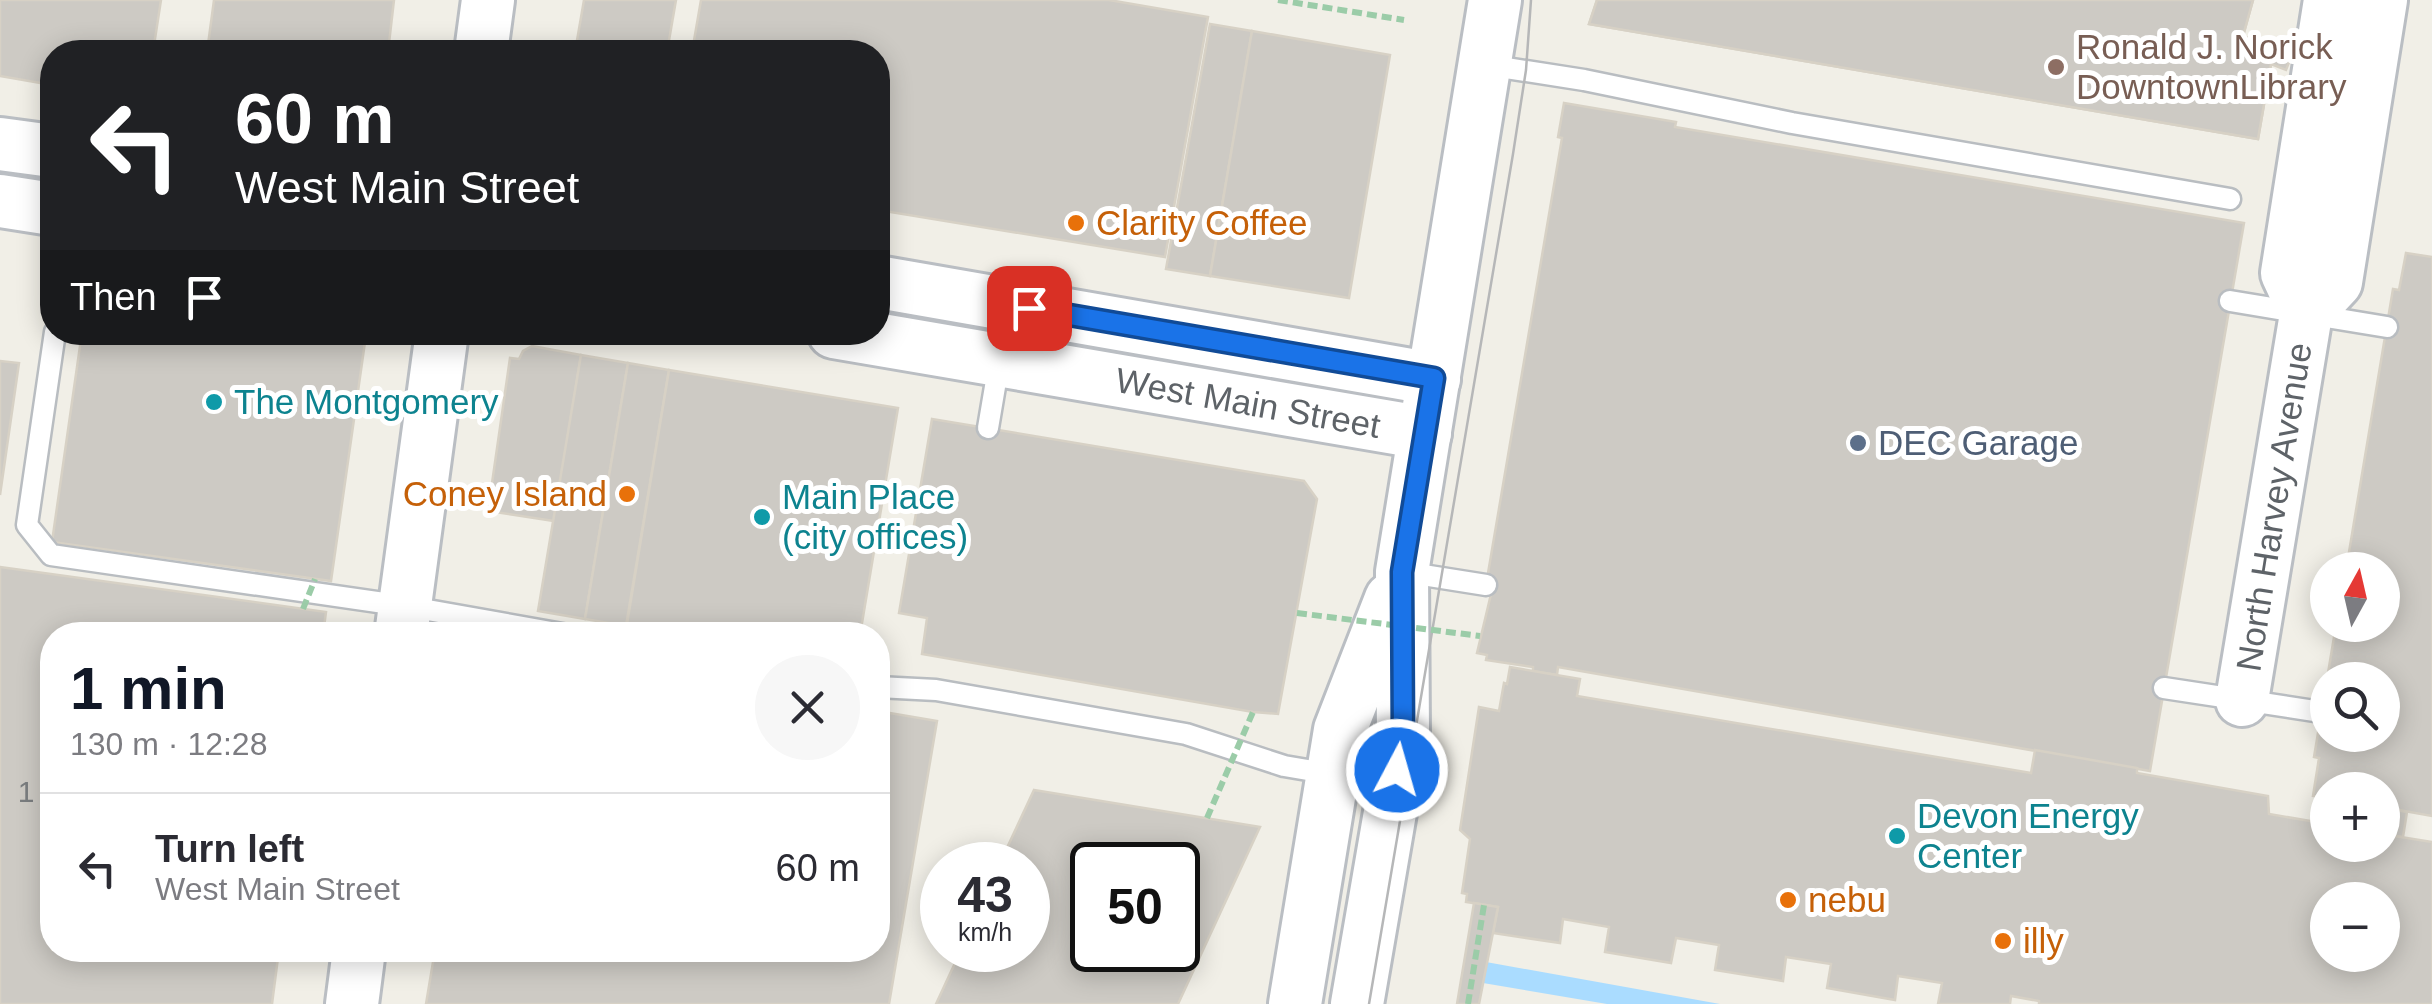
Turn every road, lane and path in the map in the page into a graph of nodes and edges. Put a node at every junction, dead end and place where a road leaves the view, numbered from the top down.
1 (488, 0) edge
2 (1278, 0) edge
3 (1496, 0) edge
4 (2330, 0) edge
5 (2381, 0) edge
6 (1404, 20) dead end
7 (483, 40) edge
8 (1487, 65) junction
9 (0, 144) edge
10 (40, 149) edge
11 (2230, 199) dead end
12 (0, 202) edge
13 (40, 207) edge
14 (890, 284) edge
15 (2230, 301) dead end
16 (2306, 314) junction
17 (2387, 328) dead end
18 (890, 342) edge
19 (52, 345) edge
20 (440, 345) edge
21 (1000, 361) junction
22 (1434, 378) junction
23 (988, 428) dead end
24 (1425, 433) junction
25 (1402, 572) junction
26 (315, 579) dead end
27 (1486, 585) dead end
28 (303, 609) dead end
29 (1297, 614) dead end
30 (403, 621) edge
31 (1480, 636) dead end
32 (890, 688) edge
33 (2164, 688) dead end
34 (2242, 700) junction
35 (2310, 710) edge
36 (1252, 712) dead end
37 (1333, 774) junction
38 (1207, 818) dead end
39 (1484, 905) dead end
40 (357, 962) edge
41 (352, 1004) edge
42 (1295, 1004) edge
43 (1357, 1004) edge
44 (1468, 1004) edge

1 - 7 main road
2 - 6 path
3 - 8 main road
4 - 16 main road, North Harvey Avenue
5 - 16 main road, North Harvey Avenue
8 - 11 lane
8 - 22 main road
9 - 10 main road
12 - 13 main road
14 - 22 main road, West Main Street
15 - 16 lane
16 - 17 lane
16 - 34 main road, North Harvey Avenue
18 - 21 main road, West Main Street
19 - 30 lane
20 - 30 main road
21 - 23 lane
21 - 24 main road, West Main Street
22 - 24 main road
24 - 25 main road
25 - 27 lane
25 - 37 main road
25 - 43 main road
26 - 28 path, bridge
29 - 31 path, bridge
32 - 37 lane
33 - 34 lane
34 - 35 lane
36 - 38 path, bridge
37 - 42 main road
39 - 44 path
40 - 41 main road

